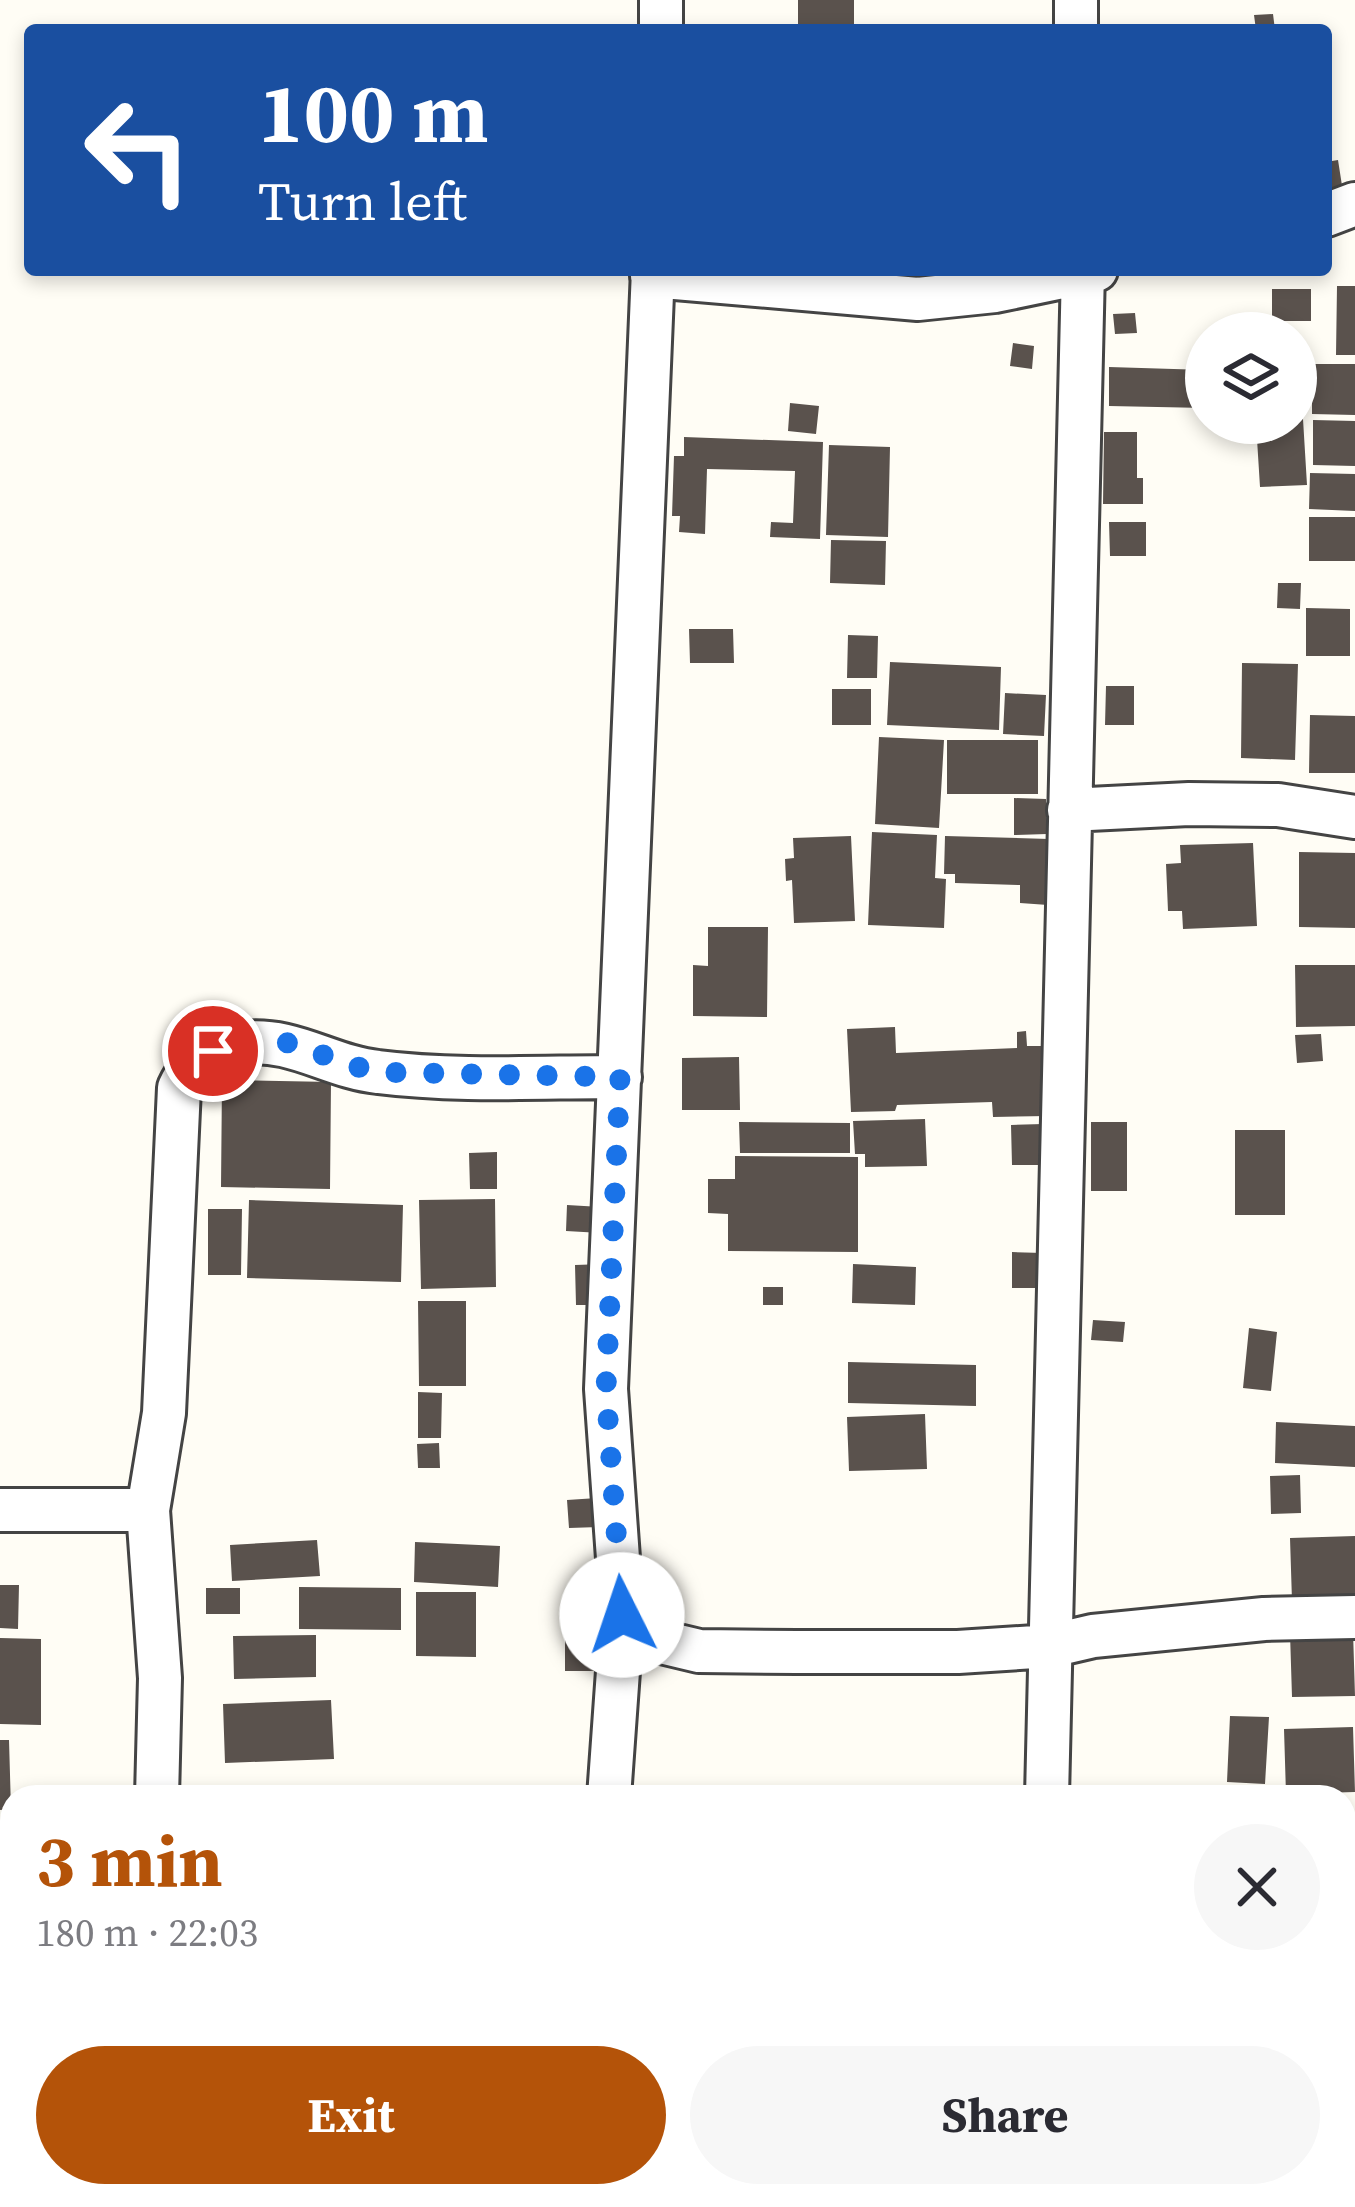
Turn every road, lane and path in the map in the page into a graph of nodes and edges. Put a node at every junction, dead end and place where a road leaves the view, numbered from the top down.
1 (652, 276) edge
2 (683, 276) edge
3 (1065, 276) edge
4 (1088, 276) edge
5 (1069, 810) junction
6 (1355, 817) edge
7 (620, 1077) junction
8 (0, 1510) edge
9 (148, 1510) junction
10 (622, 1615) junction
11 (1355, 1618) edge
12 (1050, 1646) junction
13 (157, 1785) edge
14 (610, 1785) edge
15 (1047, 1785) edge

1 - 7 street
2 - 3 street
4 - 5 street
5 - 6 street
5 - 12 street
7 - 9 street
7 - 10 street
8 - 9 street
9 - 13 street
10 - 12 street
10 - 14 street
11 - 12 street
12 - 15 street

